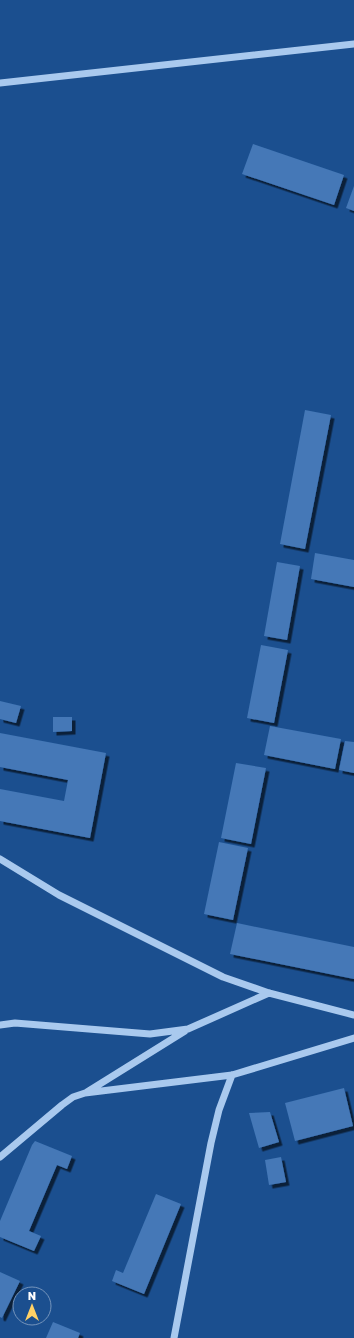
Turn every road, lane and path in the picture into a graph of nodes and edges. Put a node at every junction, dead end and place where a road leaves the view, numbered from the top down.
1 (354, 44) edge
2 (0, 83) edge
3 (0, 859) edge
4 (269, 993) junction
5 (354, 1015) edge
6 (0, 1025) edge
7 (188, 1029) junction
8 (354, 1038) edge
9 (232, 1075) junction
10 (85, 1093) junction
11 (0, 1157) edge
12 (174, 1338) edge

1 - 2 street
3 - 4 street
4 - 5 street
4 - 7 street
6 - 7 street
7 - 10 street
8 - 9 street
9 - 10 street
9 - 12 street
10 - 11 street

